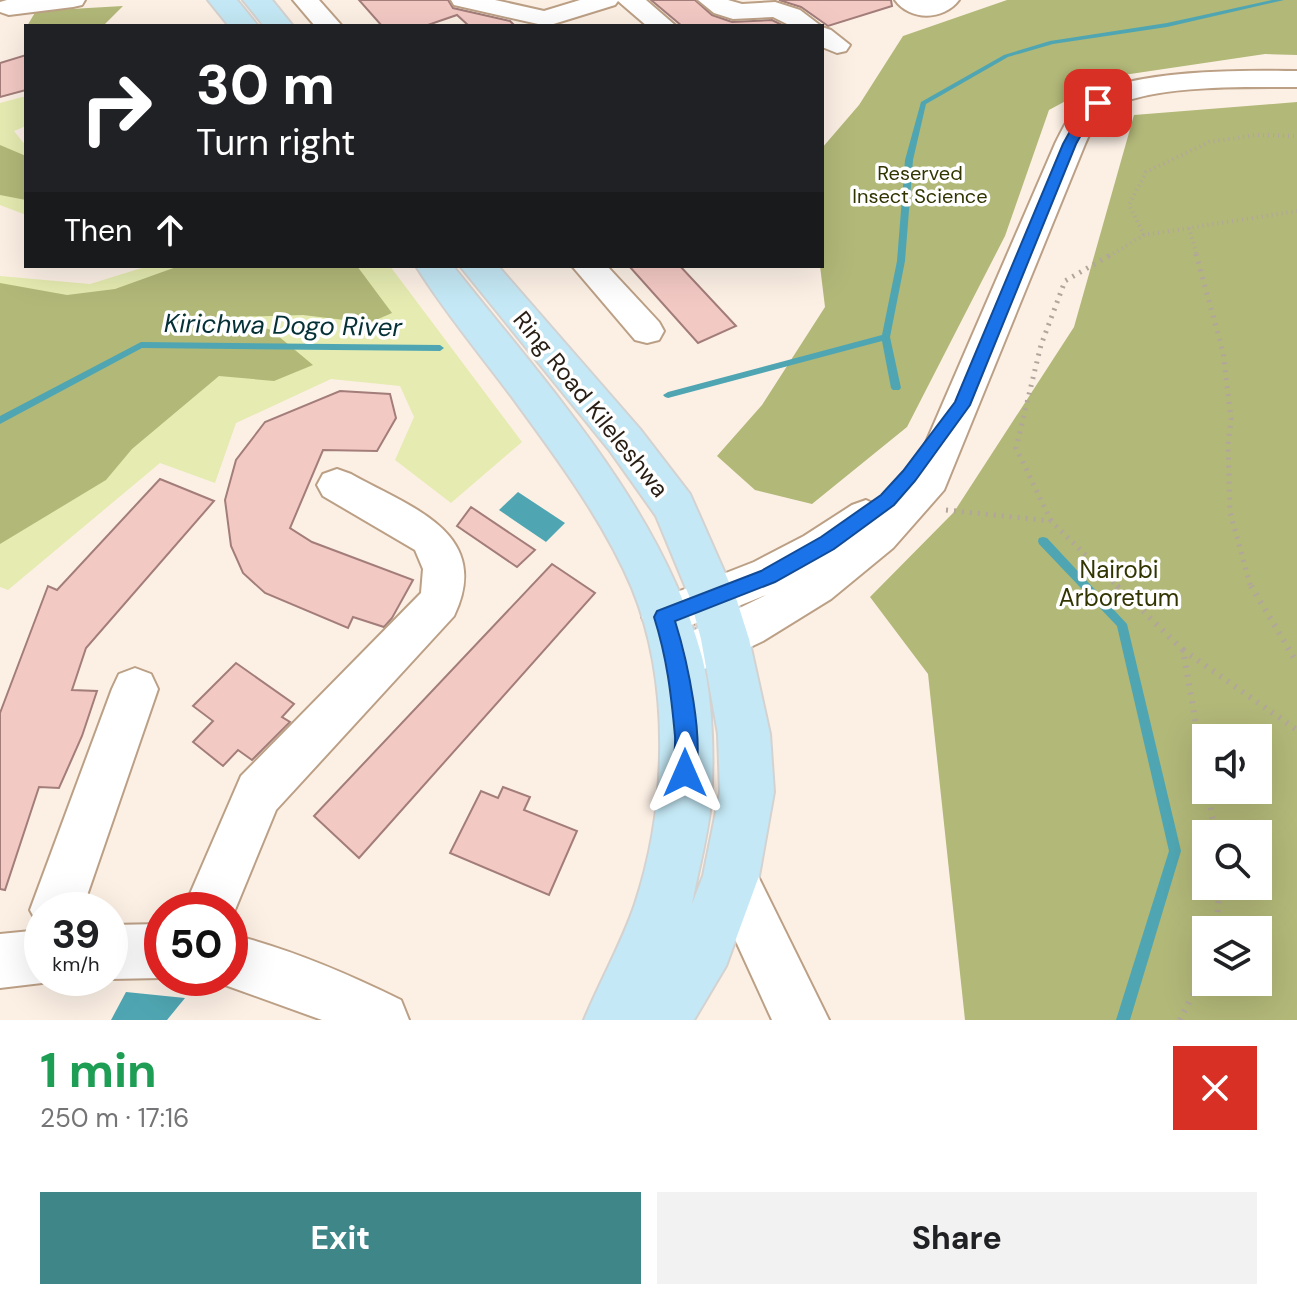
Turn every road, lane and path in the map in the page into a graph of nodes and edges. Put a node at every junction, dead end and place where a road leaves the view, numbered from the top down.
1 (73, 0) edge
2 (222, 0) edge
3 (257, 0) edge
4 (305, 0) edge
5 (463, 0) edge
6 (606, 0) edge
7 (630, 0) edge
8 (710, 0) edge
9 (947, 0) edge
10 (17, 4) edge
11 (909, 10) edge
12 (530, 21) edge
13 (242, 24) edge
14 (277, 24) edge
15 (327, 24) edge
16 (660, 24) edge
17 (805, 24) edge
18 (1297, 79) edge
19 (1297, 136) edge
20 (1297, 211) edge
21 (1189, 228) junction
22 (1144, 235) junction
23 (436, 268) edge
24 (480, 268) edge
25 (590, 268) edge
26 (647, 331) dead end
27 (962, 405) junction
28 (337, 485) dead end
29 (913, 501) junction
30 (1051, 521) junction
31 (695, 629) junction
32 (1183, 650) junction
33 (1297, 663) edge
34 (135, 689) dead end
35 (1196, 724) edge
36 (1297, 730) edge
37 (731, 876) junction
38 (57, 892) edge
39 (217, 892) edge
40 (248, 965) edge
41 (1192, 996) edge
42 (381, 1020) edge
43 (614, 1020) edge
44 (660, 1020) edge
45 (801, 1020) edge
46 (1180, 1020) edge

1 - 10 street
2 - 13 main road
3 - 14 main road
4 - 15 street
5 - 12 street
6 - 12 street
7 - 16 street
8 - 17 street
9 - 11 street
18 - 27 street
19 - 22 path
20 - 21 path
21 - 22 path
21 - 33 path
22 - 30 path
23 - 31 main road, Ring Road Kileleshwa
24 - 31 main road, Ring Road Kileleshwa
25 - 26 street
27 - 29 street
27 - 31 street
28 - 39 street
29 - 30 path
29 - 31 street
30 - 32 path
31 - 37 main road
31 - 43 main road
32 - 35 path
32 - 36 path
34 - 38 street
37 - 44 main road
37 - 45 street
40 - 42 street
41 - 46 path

